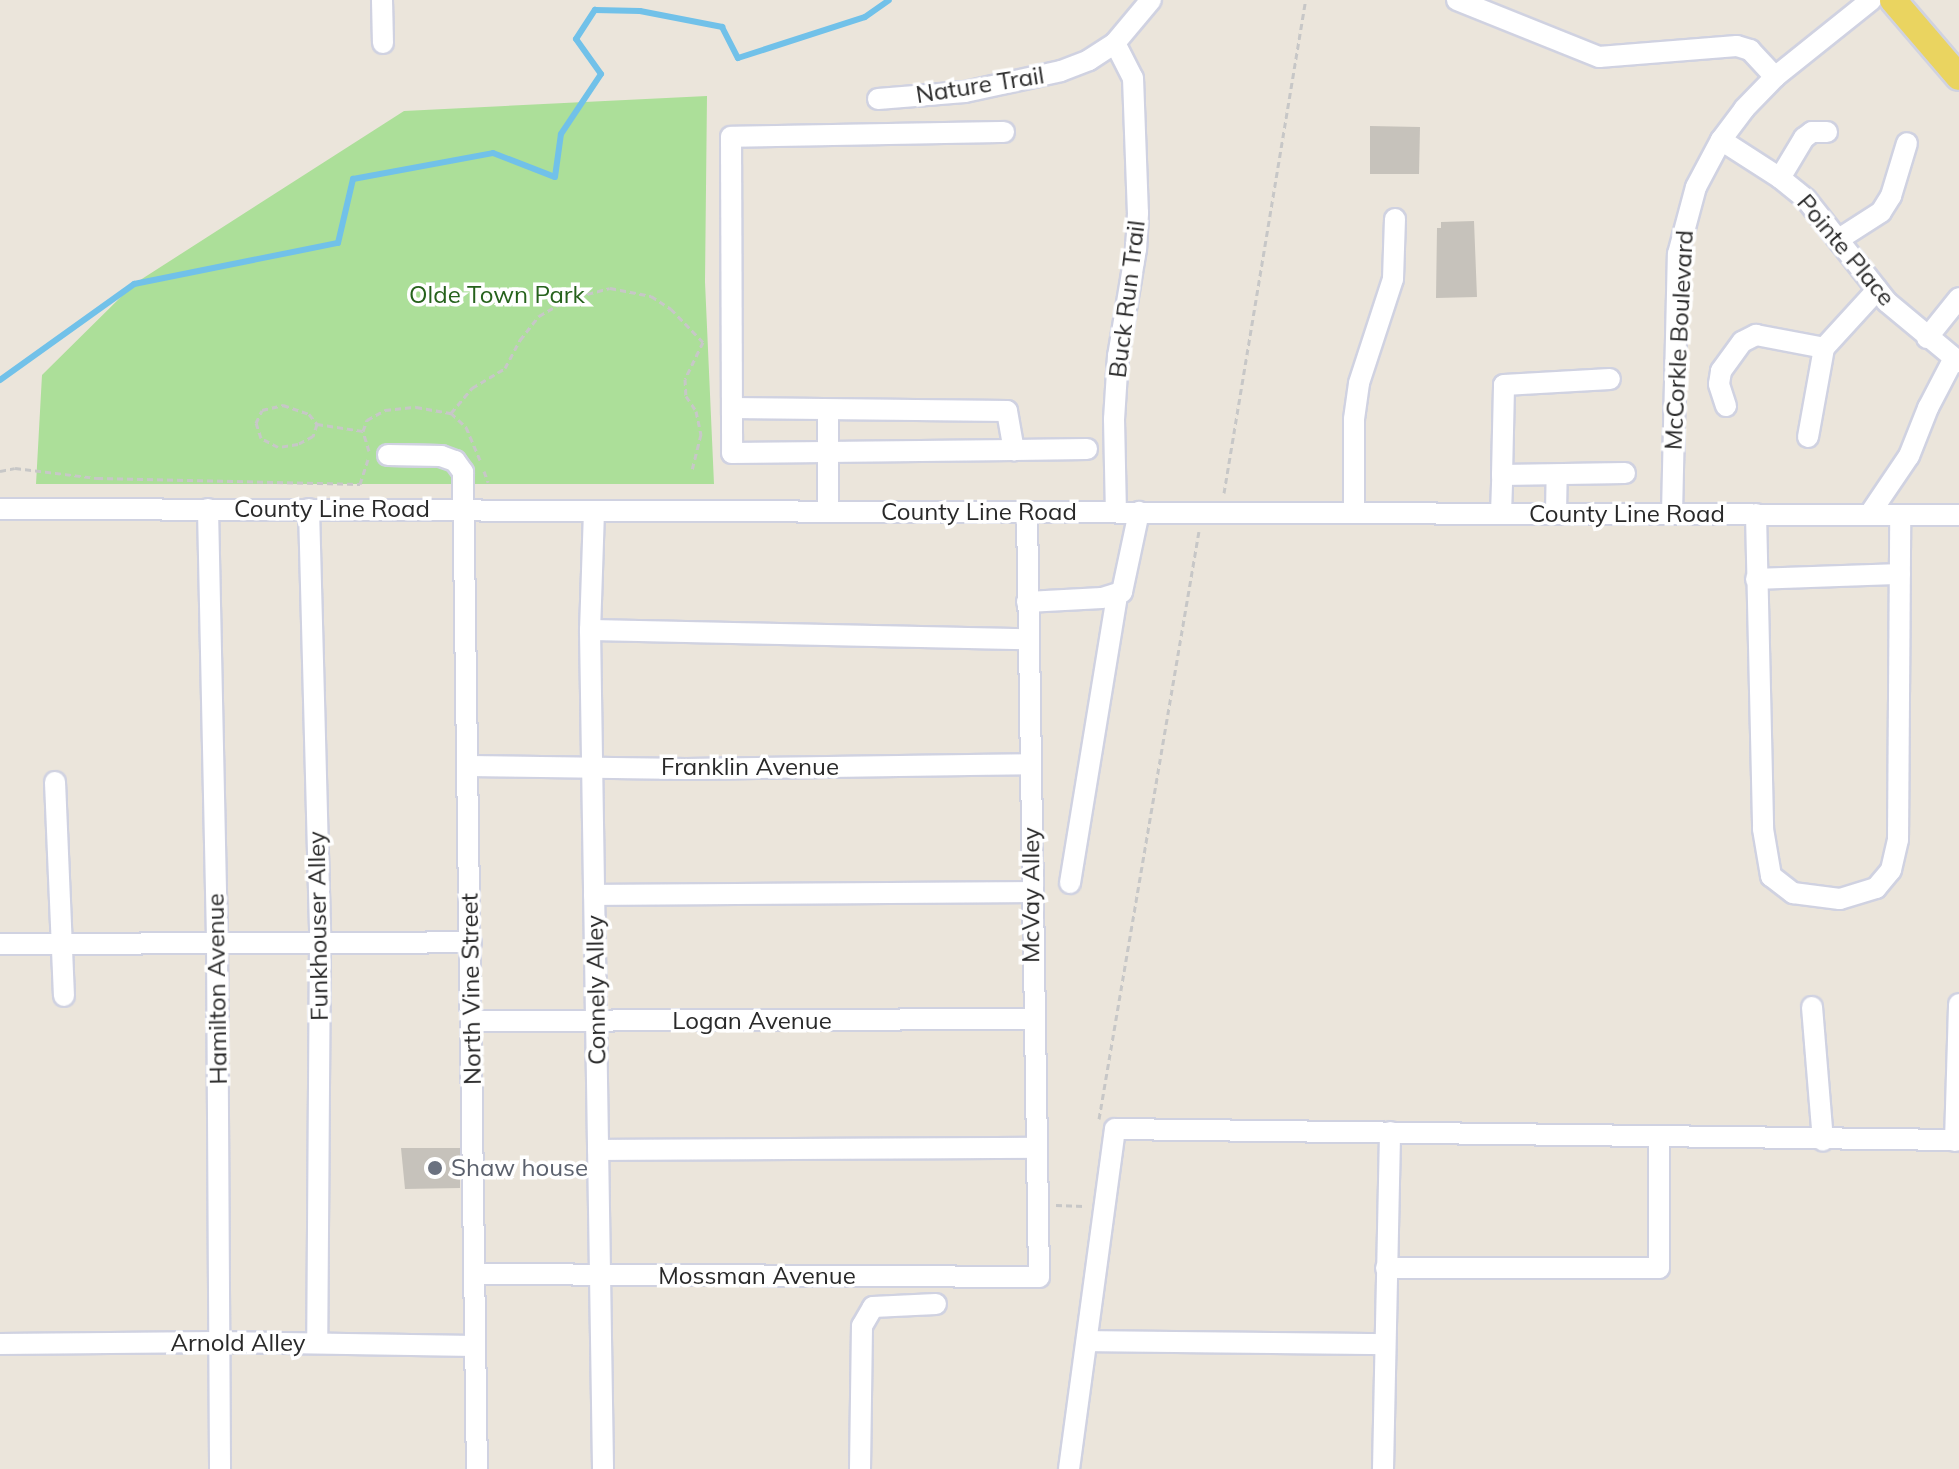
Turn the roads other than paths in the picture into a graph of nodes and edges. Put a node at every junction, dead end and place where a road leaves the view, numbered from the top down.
1 (382, 0) edge
2 (1151, 0) edge
3 (1457, 0) edge
4 (1871, 0) edge
5 (1893, 0) edge
6 (383, 43) dead end
7 (1115, 43) junction
8 (1775, 77) junction
9 (1959, 77) edge
10 (878, 99) dead end
11 (1004, 132) dead end
12 (1827, 132) dead end
13 (1721, 140) junction
14 (1907, 143) dead end
15 (1780, 178) junction
16 (1395, 219) dead end
17 (1839, 239) junction
18 (1877, 290) junction
19 (1959, 298) edge
20 (1927, 338) junction
21 (1824, 348) junction
22 (1956, 360) edge
23 (1610, 379) dead end
24 (1726, 406) dead end
25 (732, 408) junction
26 (828, 411) junction
27 (1808, 437) dead end
28 (1087, 449) dead end
29 (1014, 450) junction
30 (828, 454) junction
31 (388, 455) dead end
32 (1625, 473) dead end
33 (1502, 475) junction
34 (1557, 475) junction
35 (0, 509) edge
36 (208, 509) junction
37 (309, 509) junction
38 (466, 510) junction
39 (594, 511) junction
40 (828, 512) junction
41 (1027, 512) junction
42 (1116, 512) junction
43 (1139, 512) junction
44 (1354, 513) junction
45 (1501, 513) junction
46 (1556, 514) junction
47 (1672, 514) junction
48 (1756, 514) junction
49 (1869, 515) junction
50 (1900, 515) junction
51 (1959, 515) edge
52 (1900, 574) junction
53 (1756, 579) junction
54 (1117, 595) junction
55 (1027, 602) junction
56 (590, 630) junction
57 (1028, 639) junction
58 (1030, 764) junction
59 (469, 766) junction
60 (592, 767) junction
61 (55, 782) dead end
62 (1070, 883) dead end
63 (1031, 892) junction
64 (594, 895) junction
65 (217, 942) junction
66 (471, 942) junction
67 (63, 943) junction
68 (320, 943) junction
69 (0, 944) edge
70 (64, 996) dead end
71 (1959, 1004) edge
72 (1812, 1007) dead end
73 (1032, 1019) junction
74 (471, 1021) junction
75 (596, 1022) junction
76 (1390, 1132) junction
77 (1659, 1139) junction
78 (1957, 1140) edge
79 (1823, 1141) junction
80 (1036, 1148) junction
81 (598, 1150) junction
82 (1386, 1268) junction
83 (475, 1274) junction
84 (600, 1275) junction
85 (1039, 1277) joint
86 (936, 1304) dead end
87 (1087, 1341) junction
88 (219, 1342) junction
89 (317, 1343) junction
90 (0, 1344) edge
91 (1384, 1344) junction
92 (475, 1346) junction
93 (220, 1469) edge
94 (477, 1469) edge
95 (603, 1469) edge
96 (860, 1469) edge
97 (1069, 1469) edge
98 (1383, 1469) edge

1 - 6 street
2 - 7 street, Nature Trail
3 - 8 street
4 - 8 street, McCorkle Boulevard
5 - 9 main road
7 - 10 street, Nature Trail
7 - 42 street, Buck Run Trail
8 - 13 street, McCorkle Boulevard
11 - 25 street
12 - 15 street
13 - 15 street, Pointe Place
13 - 47 street, McCorkle Boulevard
14 - 17 street
15 - 17 street, Pointe Place
16 - 44 street
17 - 18 street, Pointe Place
18 - 20 street, Pointe Place
18 - 21 street
19 - 20 street
20 - 22 street, Pointe Place
21 - 24 street
21 - 27 street
22 - 49 street, Pointe Place
23 - 33 street
25 - 26 street
25 - 30 street
26 - 29 street
26 - 30 street
28 - 29 street
29 - 30 street
30 - 40 street
31 - 38 street, North Vine Street
32 - 34 street
33 - 34 street
33 - 45 street
34 - 46 street
35 - 36 street, County Line Road
36 - 37 street, County Line Road
36 - 65 street, Hamilton Avenue
37 - 38 street, County Line Road
37 - 68 street, Funkhouser Alley
38 - 39 street, County Line Road
38 - 59 street, North Vine Street
39 - 40 street, County Line Road
39 - 56 street, Connely Alley
40 - 41 street, County Line Road
41 - 42 street, County Line Road
41 - 55 street, McVay Alley
42 - 43 street, County Line Road
43 - 44 street, County Line Road
43 - 54 street
44 - 45 street, County Line Road
45 - 46 street, County Line Road
46 - 47 street, County Line Road
47 - 48 street, County Line Road
48 - 49 street, County Line Road
48 - 53 street
49 - 50 street, County Line Road
50 - 51 street, County Line Road
50 - 52 street
52 - 53 street
52 - 53 street
54 - 55 street
54 - 62 street
55 - 57 street, McVay Alley
56 - 57 street
56 - 60 street, Connely Alley
57 - 58 street, McVay Alley
58 - 60 street, Franklin Avenue
58 - 63 street, McVay Alley
59 - 60 street, Franklin Avenue
59 - 66 street, North Vine Street
60 - 64 street, Connely Alley
61 - 67 street
63 - 64 street
63 - 73 street, McVay Alley
64 - 75 street, Connely Alley
65 - 67 street
65 - 68 street
65 - 88 street, Hamilton Avenue
66 - 68 street
66 - 74 street, North Vine Street
67 - 69 street
67 - 70 street
68 - 89 street, Funkhouser Alley
71 - 78 street
72 - 79 street
73 - 75 street, Logan Avenue
73 - 80 street, McVay Alley
74 - 75 street, Logan Avenue
74 - 83 street, North Vine Street
75 - 81 street, Connely Alley
76 - 77 street
76 - 82 street
76 - 87 street
77 - 79 street
77 - 82 street
78 - 79 street
80 - 81 street
80 - 85 street, McVay Alley
81 - 84 street, Connely Alley
82 - 91 street
83 - 84 street, Mossman Avenue
83 - 92 street, North Vine Street
84 - 85 street, Mossman Avenue
84 - 95 street, Connely Alley
86 - 96 street
87 - 91 street
87 - 97 street
88 - 89 street, Arnold Alley
88 - 90 street, Arnold Alley
88 - 93 street, Hamilton Avenue
89 - 92 street, Arnold Alley
91 - 98 street
92 - 94 street, North Vine Street

